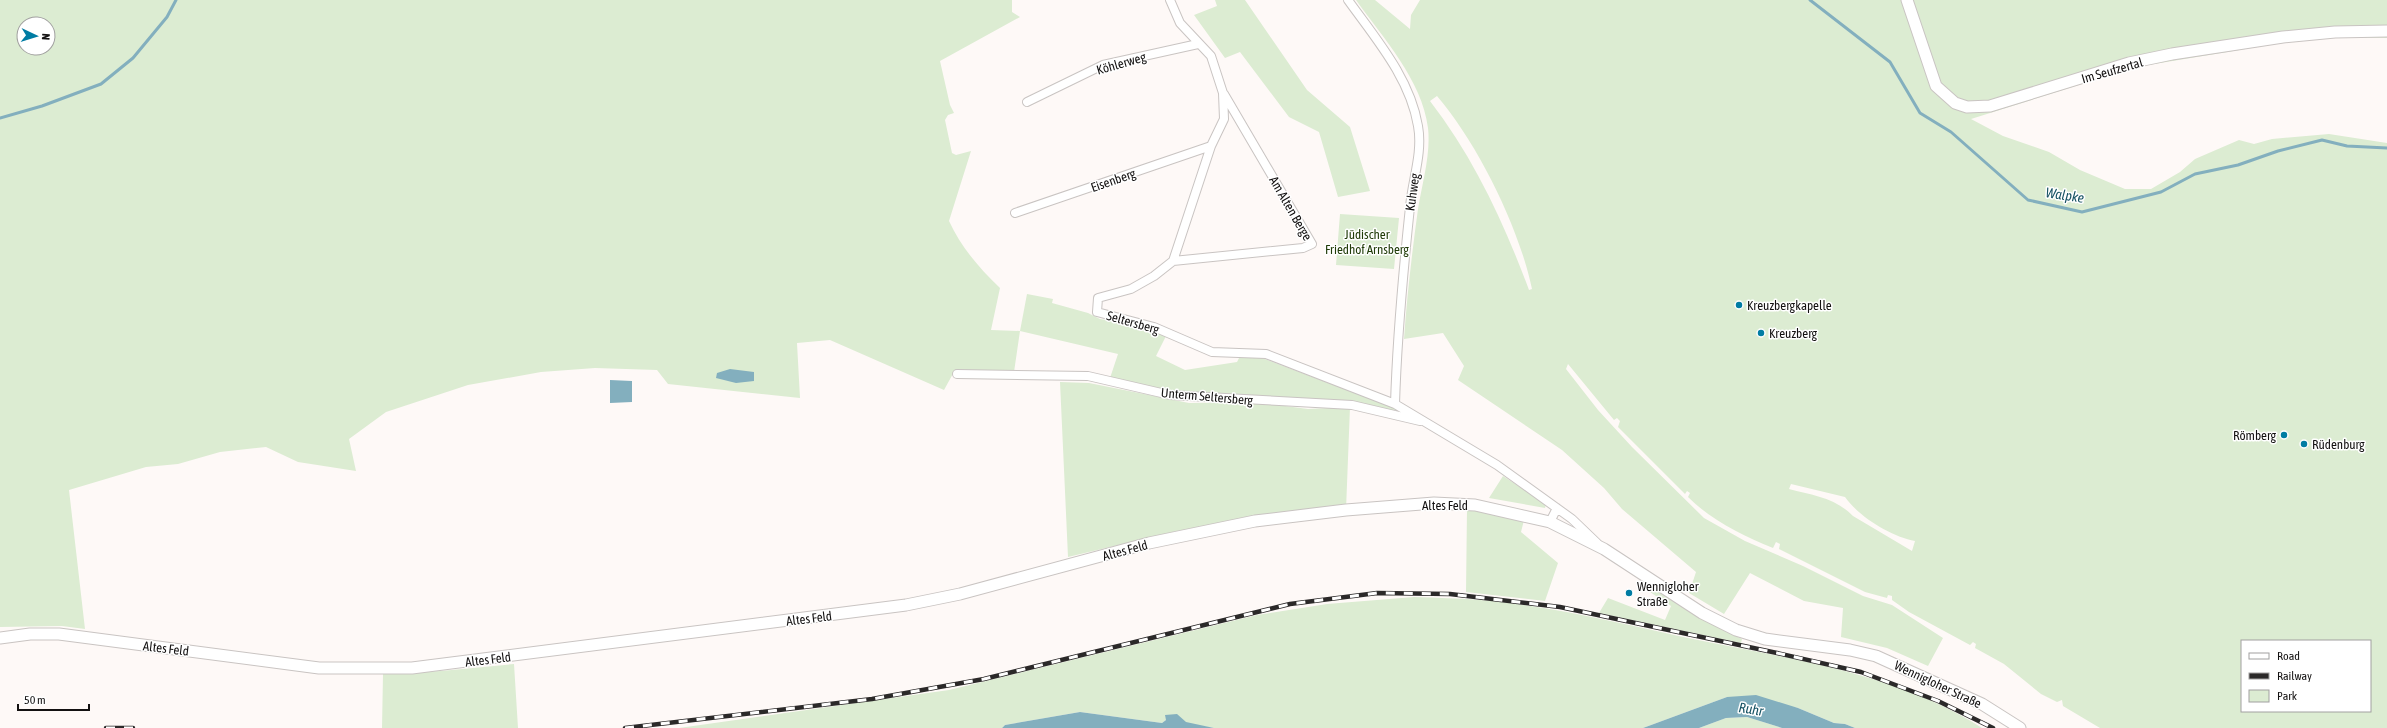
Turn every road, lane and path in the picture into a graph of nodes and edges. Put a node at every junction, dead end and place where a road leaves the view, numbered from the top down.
1 (1170, 0) edge
2 (1348, 0) edge
3 (1907, 0) edge
4 (2387, 32) edge
5 (1198, 44) junction
6 (1223, 93) junction
7 (1027, 102) dead end
8 (1211, 146) junction
9 (1015, 213) dead end
10 (1173, 261) junction
11 (957, 374) dead end
12 (1395, 404) junction
13 (1432, 424) junction
14 (1557, 508) junction
15 (1550, 522) junction
16 (1604, 549) junction
17 (0, 638) edge
18 (2020, 728) edge

1 - 5 street
2 - 12 street, Kuhweg
3 - 4 main road, Im Seufzertal
5 - 6 street
5 - 7 street, Köhlerweg
6 - 8 street
6 - 10 street, Am Alten Berge
8 - 9 street, Eisenberg
8 - 10 street
10 - 12 street, Seltersberg
11 - 13 street, Unterm Seltersberg
12 - 13 street, Wennigloher Straße
13 - 14 street, Wennigloher Straße
14 - 15 street
14 - 16 street, Wennigloher Straße
15 - 16 main road, Altes Feld
15 - 17 main road, Altes Feld
16 - 18 main road, Wennigloher Straße

